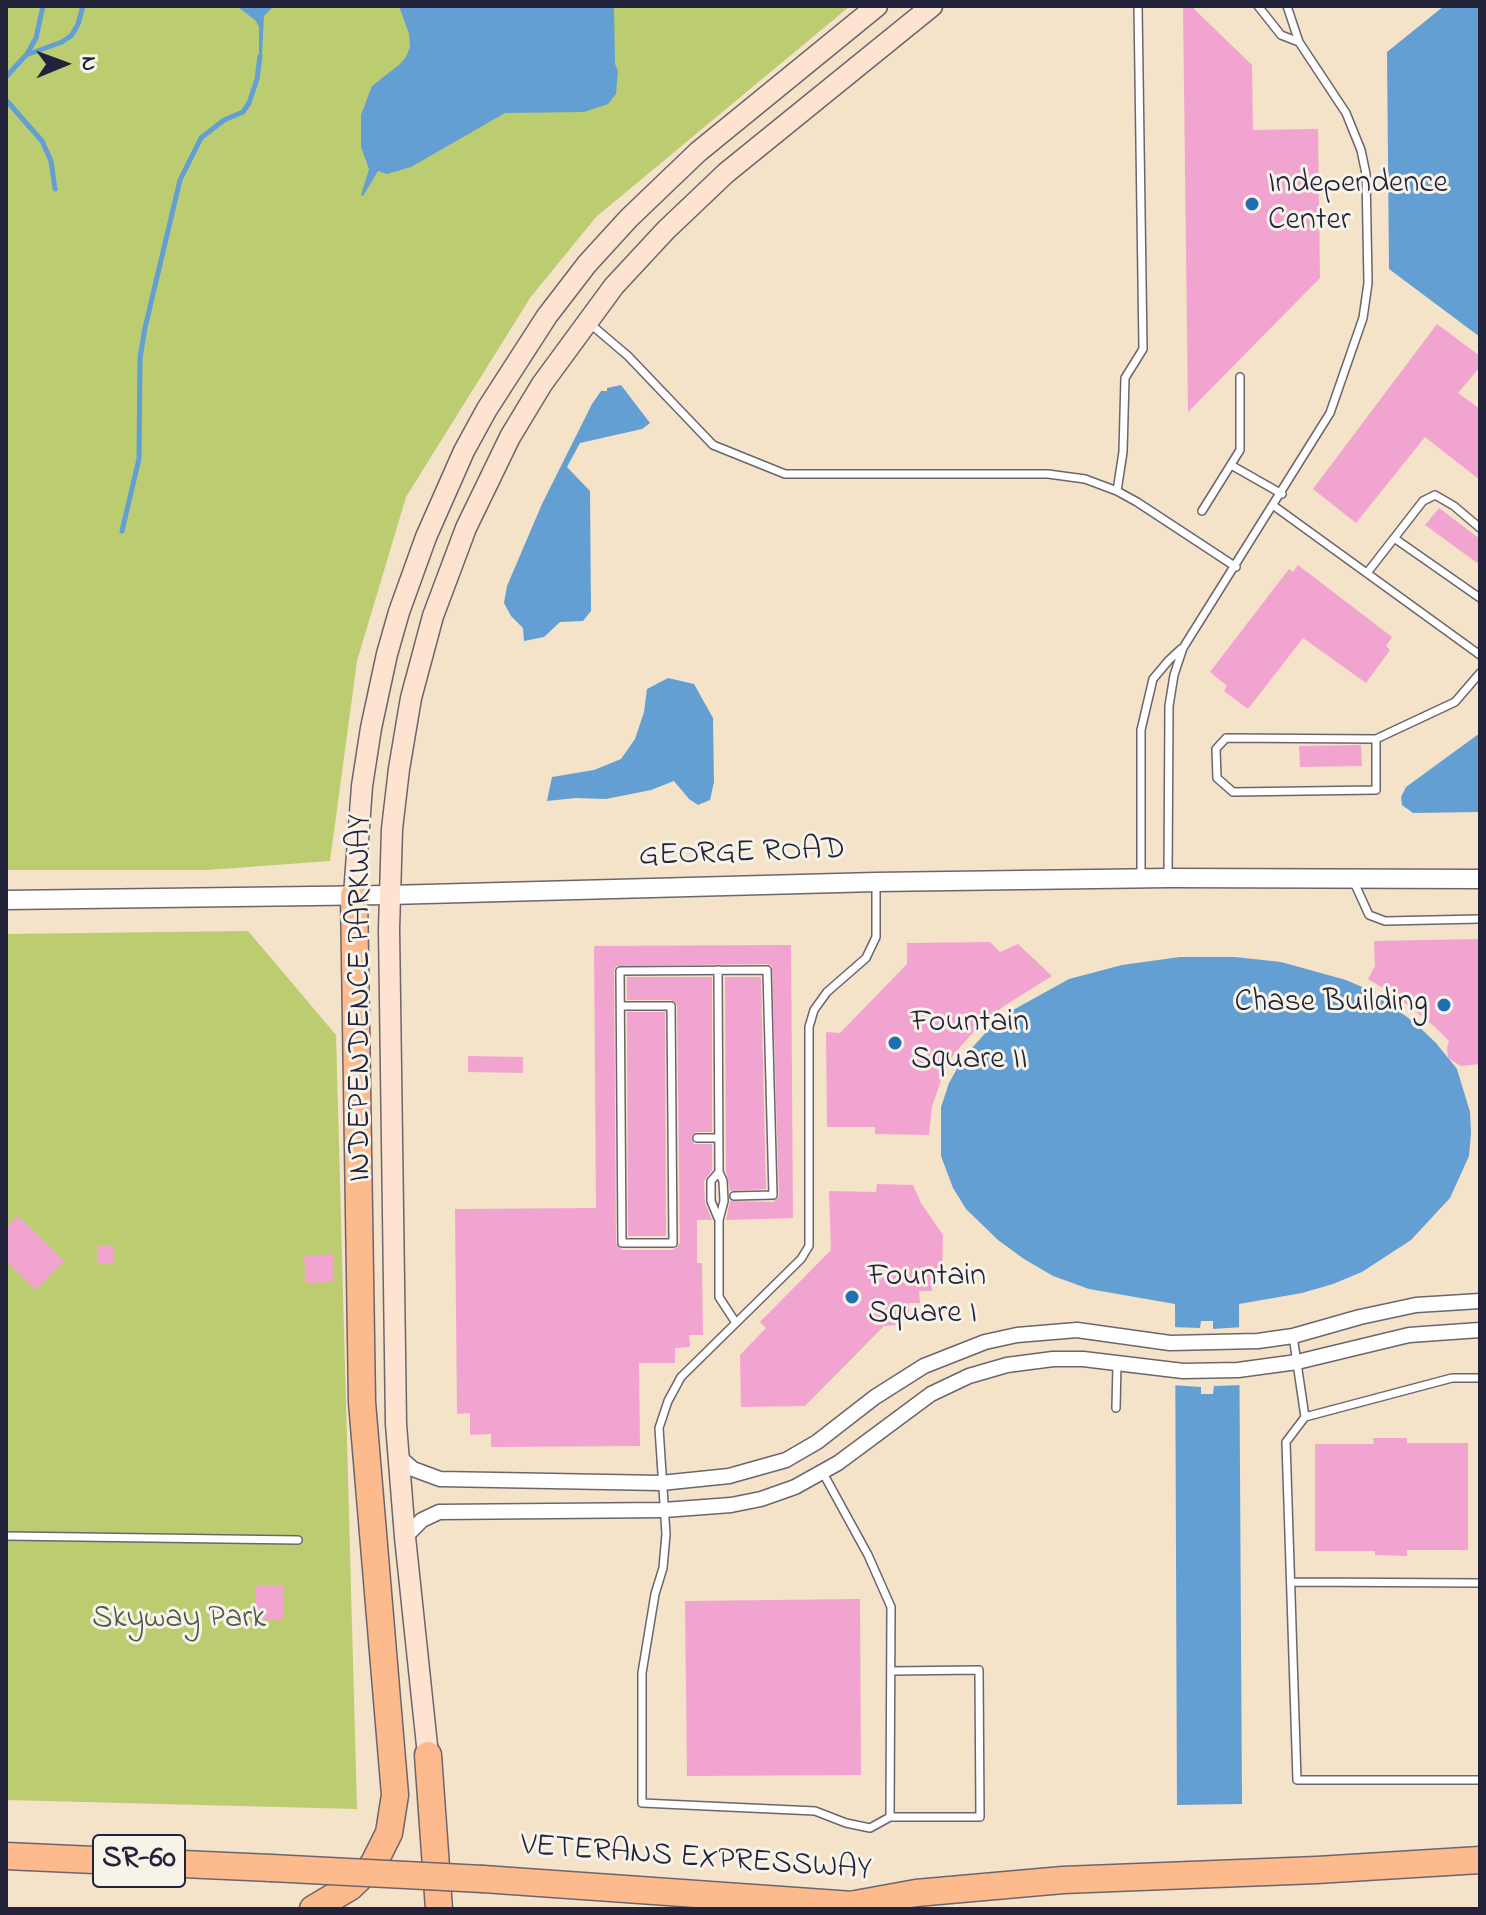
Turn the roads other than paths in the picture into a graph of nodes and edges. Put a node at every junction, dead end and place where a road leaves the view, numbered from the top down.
1 (877, 6) edge
2 (932, 6) edge
3 (1138, 6) edge
4 (1258, 6) edge
5 (1287, 6) edge
6 (1299, 42) junction
7 (587, 320) junction
8 (1240, 377) dead end
9 (1231, 465) junction
10 (1117, 491) junction
11 (1282, 494) junction
12 (1274, 506) junction
13 (1202, 511) dead end
14 (1480, 528) edge
15 (1394, 538) junction
16 (1236, 567) junction
17 (1367, 573) junction
18 (1480, 598) edge
19 (1183, 648) junction
20 (1480, 655) edge
21 (1480, 673) edge
22 (1376, 739) junction
23 (1141, 878) junction
24 (1168, 878) junction
25 (1352, 878) junction
26 (1480, 879) edge
27 (876, 882) junction
28 (354, 895) junction
29 (389, 895) junction
30 (6, 900) edge
31 (1480, 919) edge
32 (718, 970) junction
33 (621, 1006) junction
34 (697, 1138) dead end
35 (719, 1138) junction
36 (719, 1172) junction
37 (734, 1196) dead end
38 (719, 1220) junction
39 (1480, 1301) edge
40 (736, 1323) junction
41 (1480, 1330) edge
42 (1293, 1336) junction
43 (1297, 1362) junction
44 (1117, 1363) junction
45 (1480, 1378) edge
46 (1116, 1408) dead end
47 (1305, 1417) junction
48 (398, 1456) junction
49 (823, 1473) junction
50 (661, 1483) junction
51 (664, 1510) junction
52 (6, 1536) edge
53 (405, 1537) junction
54 (298, 1540) dead end
55 (1291, 1582) junction
56 (1480, 1583) edge
57 (891, 1671) junction
58 (428, 1755) joint
59 (1480, 1780) edge
60 (890, 1817) junction
61 (6, 1856) edge
62 (1480, 1860) edge
63 (483, 1879) joint
64 (850, 1905) junction
65 (313, 1909) edge
66 (439, 1909) edge
67 (903, 1909) edge

1 - 28 main road, INDEPENDENCE PARKWAY
2 - 7 main road, INDEPENDENCE PARKWAY
3 - 10 lane
4 - 6 lane
5 - 6 lane
6 - 11 lane
7 - 10 lane
7 - 29 main road, INDEPENDENCE PARKWAY
8 - 9 lane
9 - 11 lane
9 - 13 lane
10 - 16 lane
11 - 12 lane
12 - 16 lane
12 - 17 lane
14 - 15 lane
15 - 17 lane
15 - 18 lane
16 - 19 lane
17 - 20 lane
19 - 23 lane
19 - 24 lane
21 - 22 lane
22 - 22 lane
23 - 24 street, GEORGE ROAD
23 - 27 street, GEORGE ROAD
24 - 25 street, GEORGE ROAD
25 - 26 street, GEORGE ROAD
25 - 31 lane
27 - 29 street, GEORGE ROAD
27 - 40 lane
28 - 29 street, GEORGE ROAD
28 - 30 street, GEORGE ROAD
28 - 65 highway
29 - 48 main road, INDEPENDENCE PARKWAY
32 - 33 lane
32 - 35 lane
32 - 37 lane
33 - 33 lane
34 - 35 lane
35 - 36 lane
36 - 38 lane
36 - 38 lane
38 - 40 lane
39 - 42 street
40 - 50 lane
41 - 43 street
42 - 43 lane
42 - 50 street
43 - 44 street
43 - 47 lane
44 - 46 lane
44 - 49 street
45 - 47 lane
47 - 55 lane
48 - 50 street
48 - 53 main road, INDEPENDENCE PARKWAY
49 - 51 street
49 - 57 lane
50 - 51 lane
51 - 53 street
51 - 60 lane
52 - 54 lane
53 - 58 main road, INDEPENDENCE PARKWAY
55 - 56 lane
55 - 59 lane
57 - 60 lane
57 - 60 lane
58 - 66 highway
61 - 63 highway, SR-60 / SR-60, bridge
62 - 64 highway
63 - 64 highway, VETERANS EXPRESSWAY
64 - 67 highway, VETERANS EXPRESSWAY

